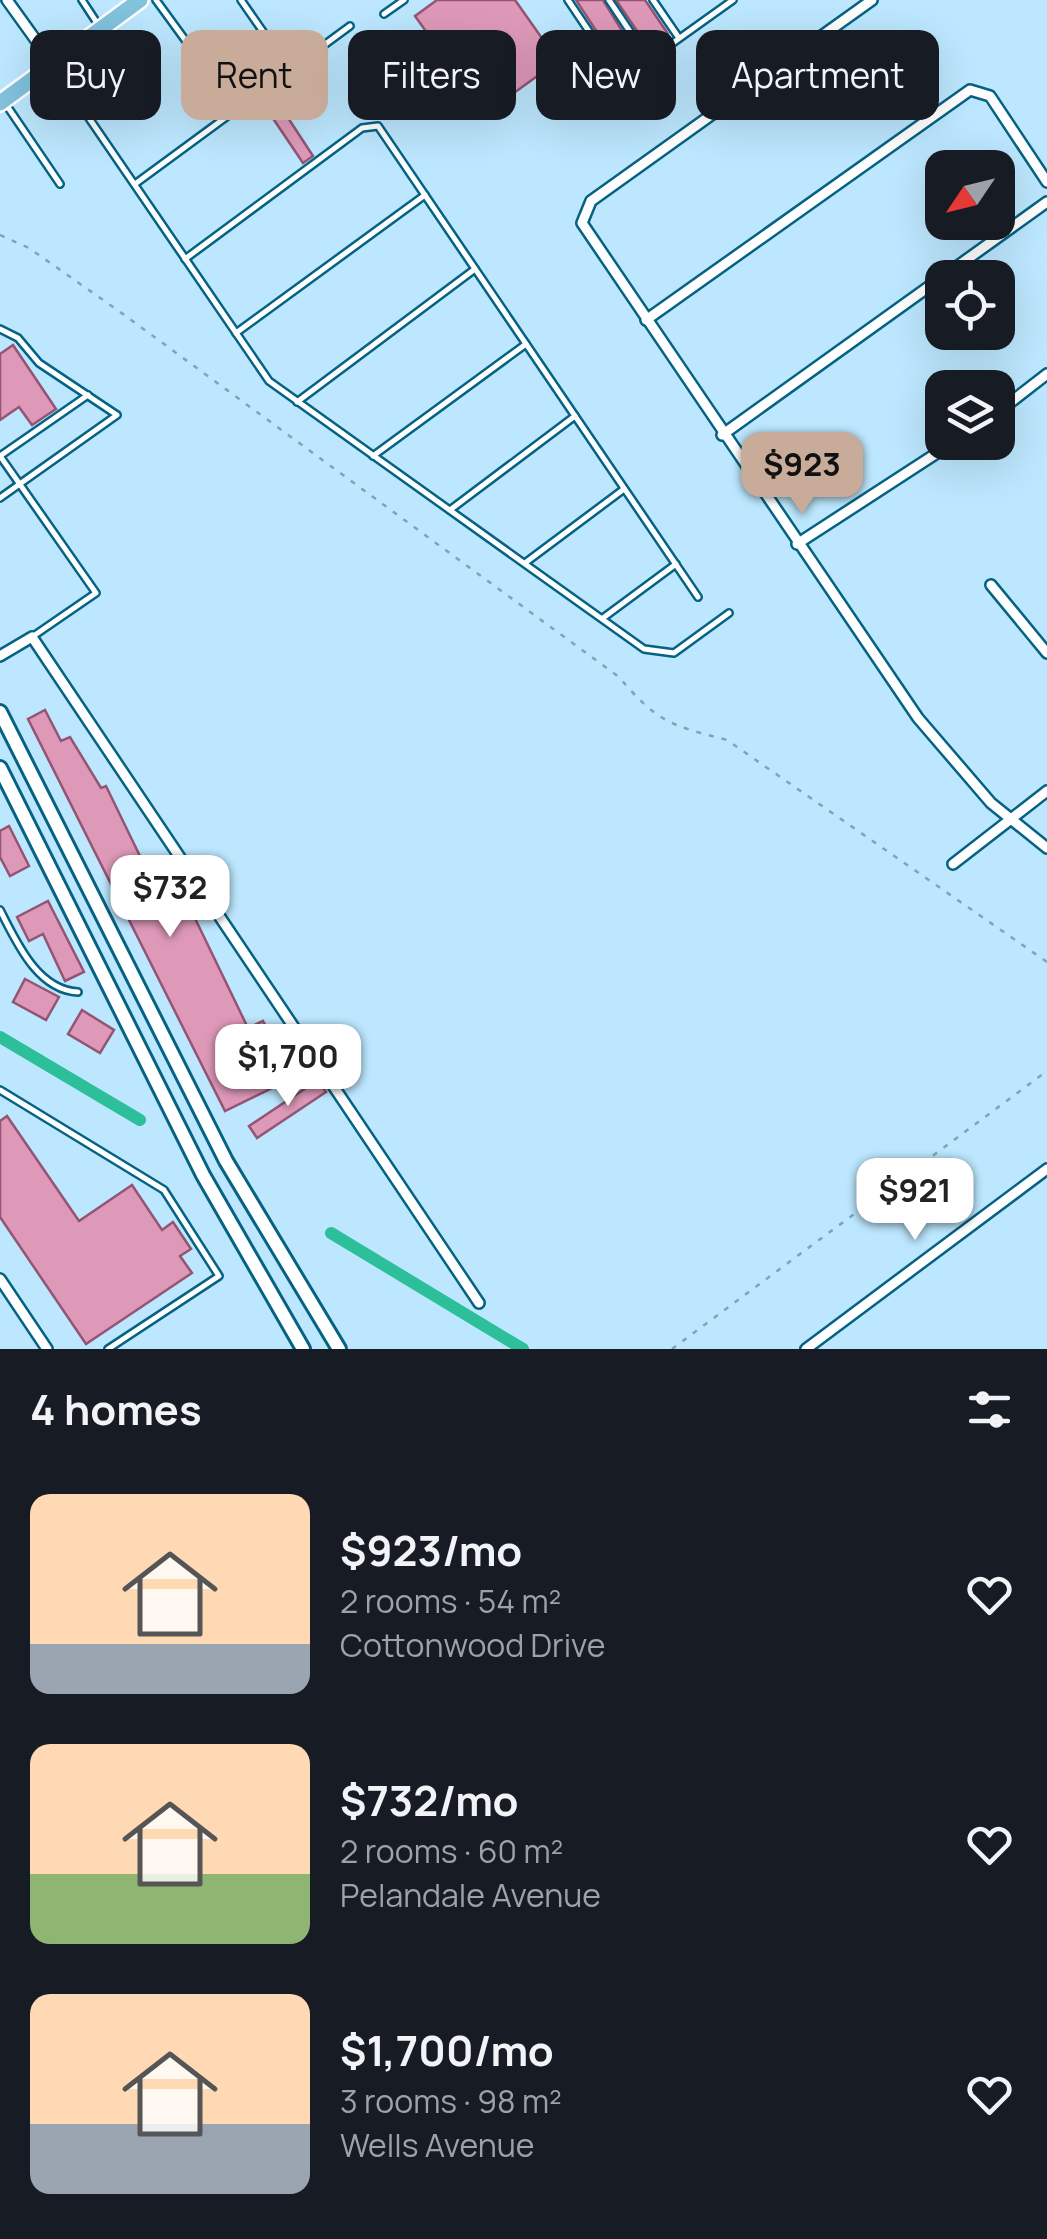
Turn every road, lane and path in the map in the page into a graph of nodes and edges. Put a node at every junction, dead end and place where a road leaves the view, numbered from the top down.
1 (7, 0) edge
2 (82, 0) edge
3 (140, 0) edge
4 (156, 0) edge
5 (240, 0) edge
6 (404, 0) edge
7 (568, 0) edge
8 (609, 0) edge
9 (654, 0) edge
10 (733, 0) edge
11 (872, 0) edge
12 (384, 14) dead end
13 (350, 26) dead end
14 (101, 29) joint
15 (262, 30) edge
16 (589, 30) edge
17 (629, 30) edge
18 (30, 33) edge
19 (181, 34) edge
20 (679, 38) junction
21 (676, 40) edge
22 (30, 80) edge
23 (1, 102) edge
24 (90, 120) edge
25 (1047, 182) edge
26 (60, 184) dead end
27 (134, 184) junction
28 (425, 195) junction
29 (1047, 202) edge
30 (0, 235) edge
31 (185, 259) junction
32 (475, 269) junction
33 (646, 320) junction
34 (0, 329) edge
35 (236, 333) junction
36 (526, 344) junction
37 (1047, 374) edge
38 (88, 394) junction
39 (1015, 399) edge
40 (297, 402) junction
41 (575, 416) junction
42 (722, 435) junction
43 (0, 456) edge
44 (373, 456) junction
45 (926, 460) edge
46 (19, 484) junction
47 (624, 489) junction
48 (0, 498) edge
49 (450, 510) junction
50 (797, 544) junction
51 (525, 563) junction
52 (676, 564) junction
53 (991, 585) dead end
54 (698, 597) dead end
55 (729, 614) dead end
56 (603, 618) junction
57 (32, 637) junction
58 (1047, 652) edge
59 (0, 656) edge
60 (0, 712) edge
61 (0, 768) edge
62 (1047, 791) edge
63 (1007, 820) junction
64 (1047, 848) edge
65 (953, 864) dead end
66 (0, 910) edge
67 (1047, 962) edge
68 (78, 992) dead end
69 (1047, 1070) edge
70 (0, 1090) edge
71 (1047, 1168) edge
72 (0, 1279) edge
73 (479, 1303) dead end
74 (47, 1349) edge
75 (108, 1349) edge
76 (304, 1349) edge
77 (339, 1349) edge
78 (672, 1349) edge
79 (806, 1349) edge

1 - 18 street
2 - 14 lane
3 - 14 main road
4 - 19 lane
5 - 15 lane
6 - 12 lane
7 - 16 lane
8 - 17 lane
9 - 20 lane
10 - 20 lane
11 - 33 street
13 - 27 lane
20 - 21 lane
22 - 23 main road
23 - 26 lane
24 - 27 lane
25 - 33 street
27 - 31 lane
28 - 31 lane
28 - 32 lane
28 - 35 lane
29 - 42 street
30 - 67 path
31 - 35 lane
32 - 36 lane
32 - 40 lane
33 - 42 street
34 - 38 lane
35 - 40 lane
36 - 41 lane
36 - 44 lane
37 - 39 street
38 - 43 lane
38 - 46 lane
40 - 44 lane
41 - 47 lane
41 - 49 lane
42 - 50 street
43 - 46 lane
44 - 49 lane
45 - 50 street
46 - 48 lane
46 - 57 lane
47 - 51 lane
47 - 52 lane
49 - 51 lane
50 - 63 street
51 - 56 lane
52 - 54 lane
52 - 56 lane
53 - 58 street
55 - 56 lane
57 - 59 street
57 - 73 street
60 - 77 main road
61 - 76 main road
62 - 63 street
63 - 64 street
63 - 65 street
66 - 68 lane
69 - 78 path
70 - 75 lane
71 - 79 street
72 - 74 street

